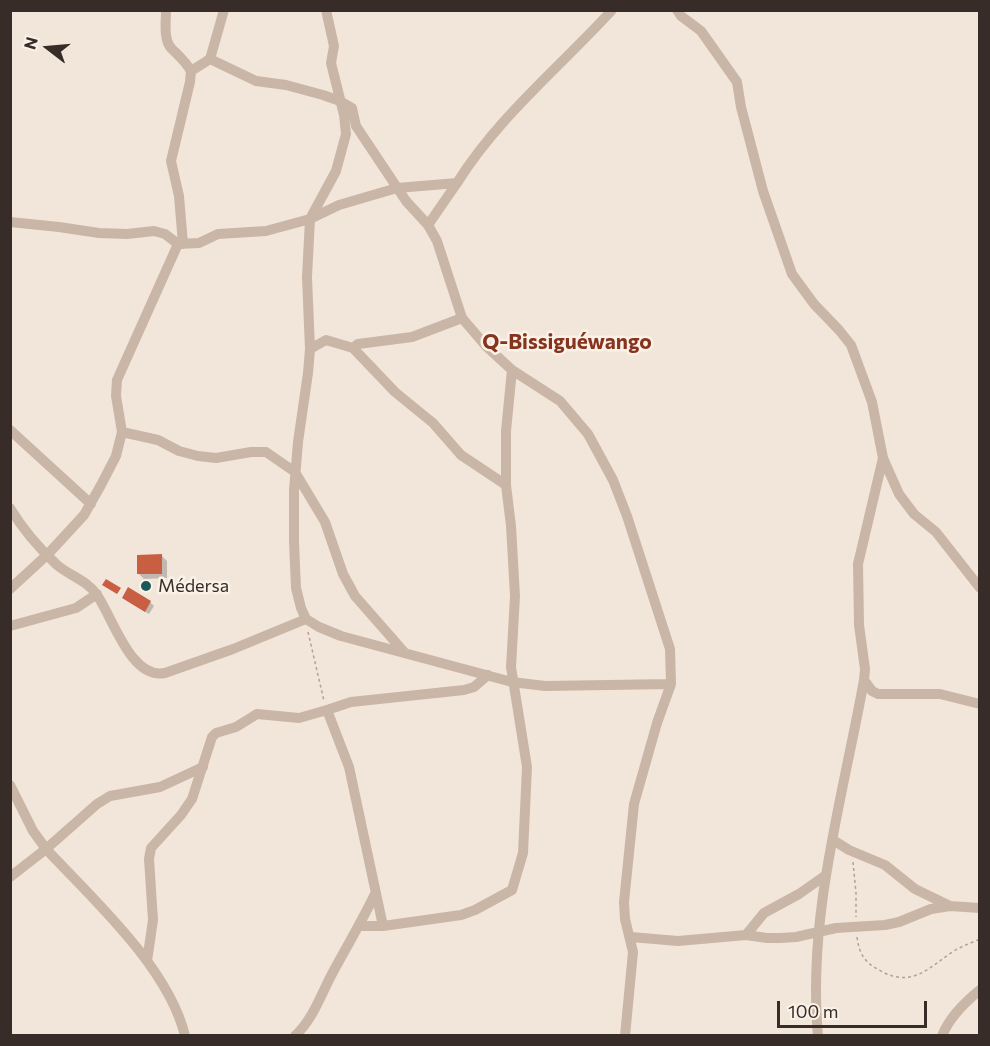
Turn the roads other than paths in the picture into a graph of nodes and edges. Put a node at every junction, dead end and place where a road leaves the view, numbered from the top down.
1 (166, 10) edge
2 (224, 10) edge
3 (326, 10) edge
4 (612, 10) edge
5 (677, 10) edge
6 (210, 59) junction
7 (191, 70) junction
8 (340, 101) junction
9 (457, 183) junction
10 (397, 188) junction
11 (310, 219) junction
12 (10, 222) edge
13 (428, 225) junction
14 (181, 244) junction
15 (462, 318) junction
16 (353, 348) junction
17 (310, 349) junction
18 (512, 370) junction
19 (10, 430) edge
20 (122, 432) junction
21 (883, 458) junction
22 (296, 472) junction
23 (506, 485) junction
24 (91, 504) junction
25 (10, 508) edge
26 (48, 554) junction
27 (980, 588) edge
28 (10, 589) edge
29 (97, 594) junction
30 (306, 619) junction
31 (10, 626) edge
32 (406, 654) junction
33 (488, 675) junction
34 (864, 680) junction
35 (512, 682) junction
36 (671, 684) junction
37 (980, 704) edge
38 (327, 710) junction
39 (203, 767) junction
40 (10, 785) edge
41 (833, 840) junction
42 (46, 849) junction
43 (826, 875) junction
44 (10, 877) edge
45 (375, 894) junction
46 (950, 906) junction
47 (979, 910) edge
48 (360, 926) junction
49 (383, 926) junction
50 (820, 930) junction
51 (746, 935) junction
52 (631, 937) junction
53 (147, 961) junction
54 (980, 990) edge
55 (302, 1034) edge
56 (185, 1035) edge
57 (625, 1035) edge
58 (818, 1035) edge
59 (942, 1035) edge

1 - 7 street
2 - 6 street
3 - 8 street
4 - 9 street
5 - 21 street
6 - 7 street
6 - 8 street
7 - 14 street
8 - 10 street
8 - 11 street
9 - 10 street
9 - 13 street
10 - 11 street
10 - 13 street
11 - 14 street
11 - 17 street
12 - 14 street
13 - 15 street
14 - 20 street
15 - 16 street
15 - 18 street
16 - 17 street
16 - 23 street
17 - 22 street
18 - 23 street
18 - 36 street
19 - 24 street
20 - 22 street
20 - 24 street
21 - 27 street
21 - 34 street
22 - 30 street
22 - 32 street
23 - 35 street
24 - 26 street
25 - 26 street
26 - 28 street
26 - 29 street
29 - 30 street
29 - 31 street
30 - 32 street
32 - 33 street
33 - 35 street
33 - 38 street
34 - 37 street
34 - 41 street
35 - 36 street
35 - 49 street
36 - 52 street
38 - 39 street
38 - 45 street
39 - 42 street
39 - 53 street
40 - 42 street
41 - 43 street
41 - 46 street
42 - 44 street
42 - 53 street
43 - 50 street
43 - 51 street
45 - 48 street
45 - 49 street
46 - 47 street
46 - 50 street
48 - 49 street
48 - 55 street
50 - 51 street
50 - 58 street
51 - 52 street
52 - 57 street
53 - 56 street
54 - 59 street

